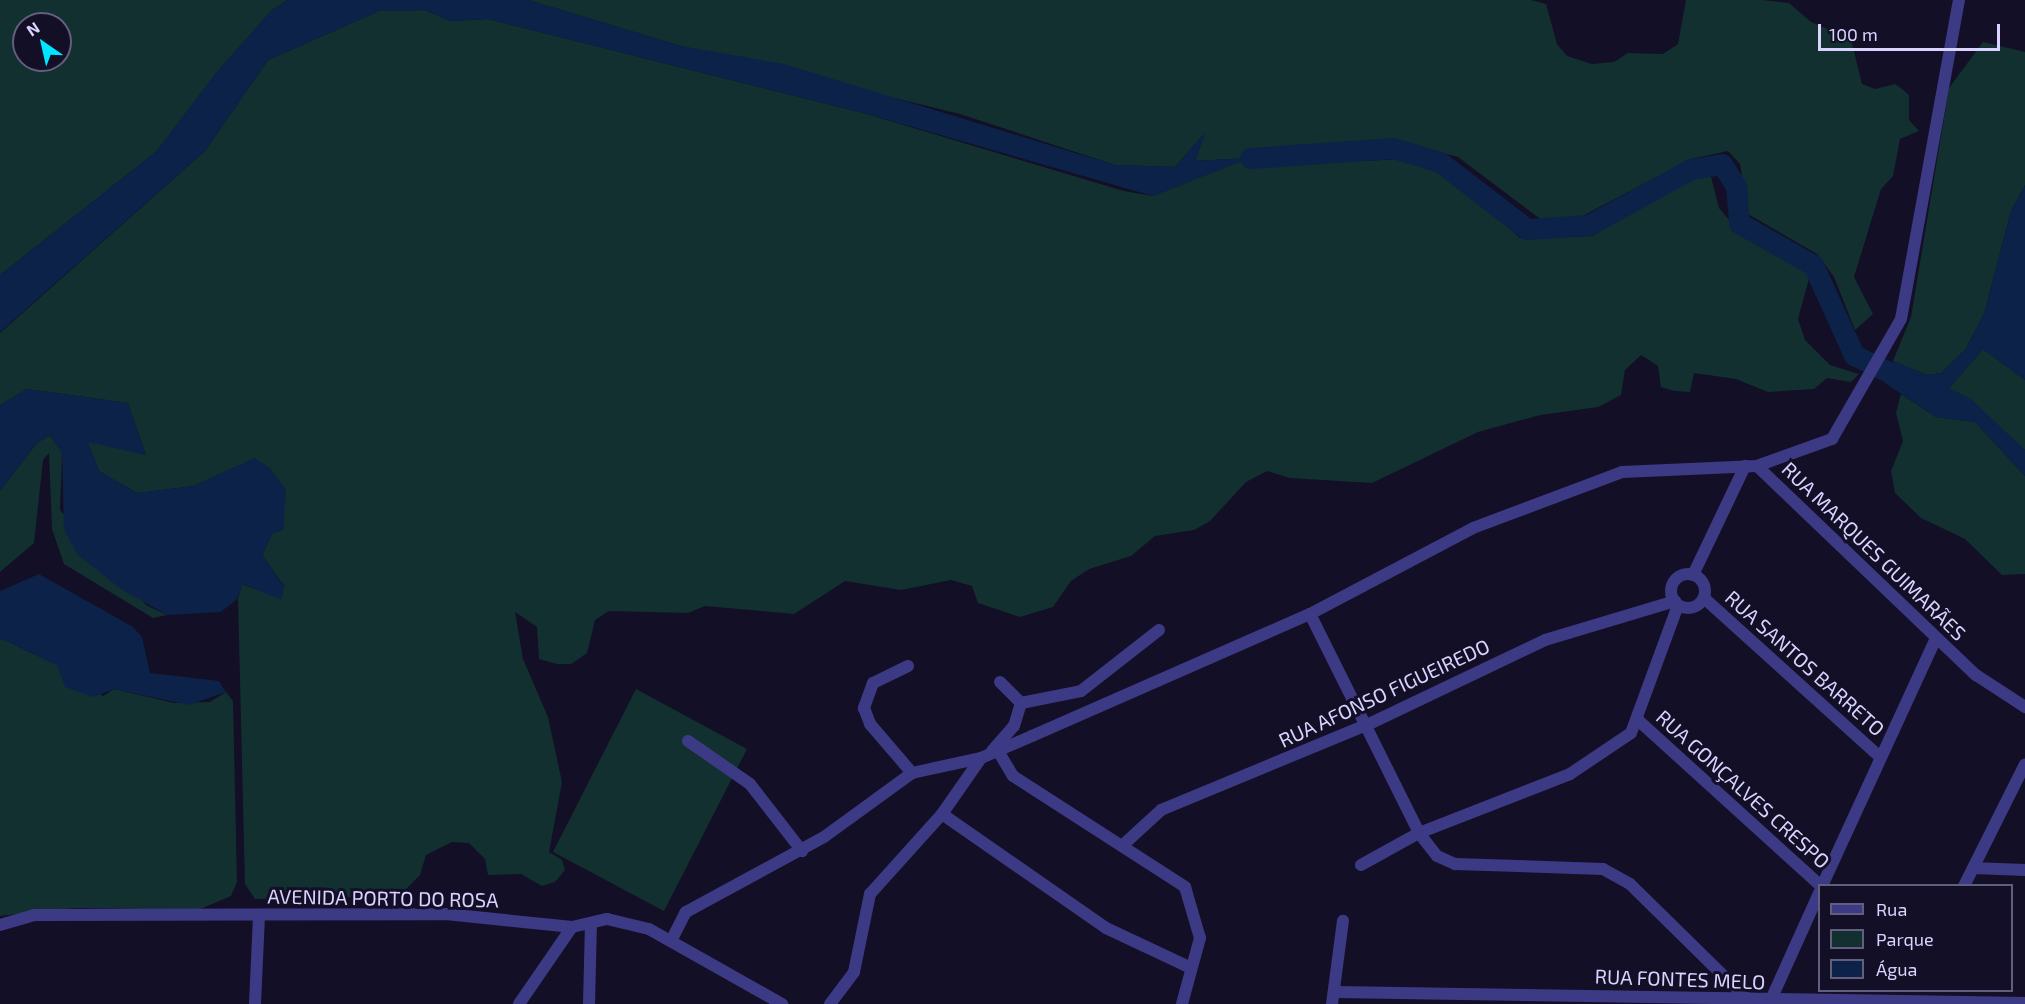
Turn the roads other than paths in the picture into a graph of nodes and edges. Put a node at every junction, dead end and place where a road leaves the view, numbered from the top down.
1 (1959, 0) edge
2 (1751, 466) junction
3 (1693, 575) junction
4 (1704, 598) junction
5 (1676, 603) junction
6 (1310, 614) junction
7 (1159, 630) dead end
8 (1936, 638) junction
9 (908, 666) dead end
10 (1000, 682) dead end
11 (1021, 703) junction
12 (2025, 707) edge
13 (1639, 721) junction
14 (1369, 724) junction
15 (688, 741) dead end
16 (989, 754) junction
17 (1880, 757) junction
18 (2025, 764) edge
19 (912, 772) junction
20 (942, 814) junction
21 (1419, 833) junction
22 (1123, 845) junction
23 (801, 851) junction
24 (1361, 865) dead end
25 (1973, 868) junction
26 (2025, 870) edge
27 (1820, 884) edge
28 (1821, 884) edge
29 (1965, 884) edge
30 (1818, 895) edge
31 (259, 915) junction
32 (1343, 921) dead end
33 (591, 923) junction
34 (0, 925) edge
35 (572, 927) junction
36 (671, 940) junction
37 (1191, 968) junction
38 (1333, 998) edge
39 (1748, 1000) junction
40 (1770, 1002) edge
41 (1908, 1003) edge
42 (2025, 1003) edge
43 (255, 1004) edge
44 (519, 1004) edge
45 (589, 1004) edge
46 (782, 1004) edge
47 (830, 1004) edge
48 (1182, 1004) edge
49 (2002, 1004) edge

1 - 2 street, RUA MARQUES GUIMARÃES
2 - 3 street
2 - 6 street
2 - 8 street, RUA MARQUES GUIMARÃES
3 - 4 street
3 - 5 street
4 - 5 street
4 - 17 street, RUA SANTOS BARRETO
5 - 13 street
5 - 14 street, RUA AFONSO FIGUEIREDO
6 - 14 street
6 - 16 street
7 - 11 street
8 - 12 street, RUA MARQUES GUIMARÃES
8 - 17 street
9 - 19 street
10 - 11 street
11 - 16 street
13 - 21 street
13 - 27 street, RUA GONÇALVES CRESPO
14 - 21 street
14 - 22 street, RUA AFONSO FIGUEIREDO
15 - 23 street
16 - 19 street
16 - 20 street
16 - 22 street
17 - 28 street
18 - 25 street
19 - 23 street
20 - 37 street
20 - 47 street
21 - 24 street
21 - 39 street
22 - 37 street
23 - 36 street
25 - 26 street
25 - 29 street
30 - 40 street
31 - 34 street, AVENIDA PORTO DO ROSA
31 - 35 street, AVENIDA PORTO DO ROSA
31 - 43 street
32 - 38 street
33 - 35 street, AVENIDA PORTO DO ROSA
33 - 36 street, AVENIDA PORTO DO ROSA
33 - 45 street
35 - 44 street
36 - 46 street, AVENIDA PORTO DO ROSA
37 - 48 street
38 - 39 street, RUA FONTES MELO
39 - 40 street, RUA FONTES MELO
40 - 41 street, RUA FONTES MELO
41 - 49 street, RUA FONTES MELO
42 - 49 street, RUA FONTES MELO

